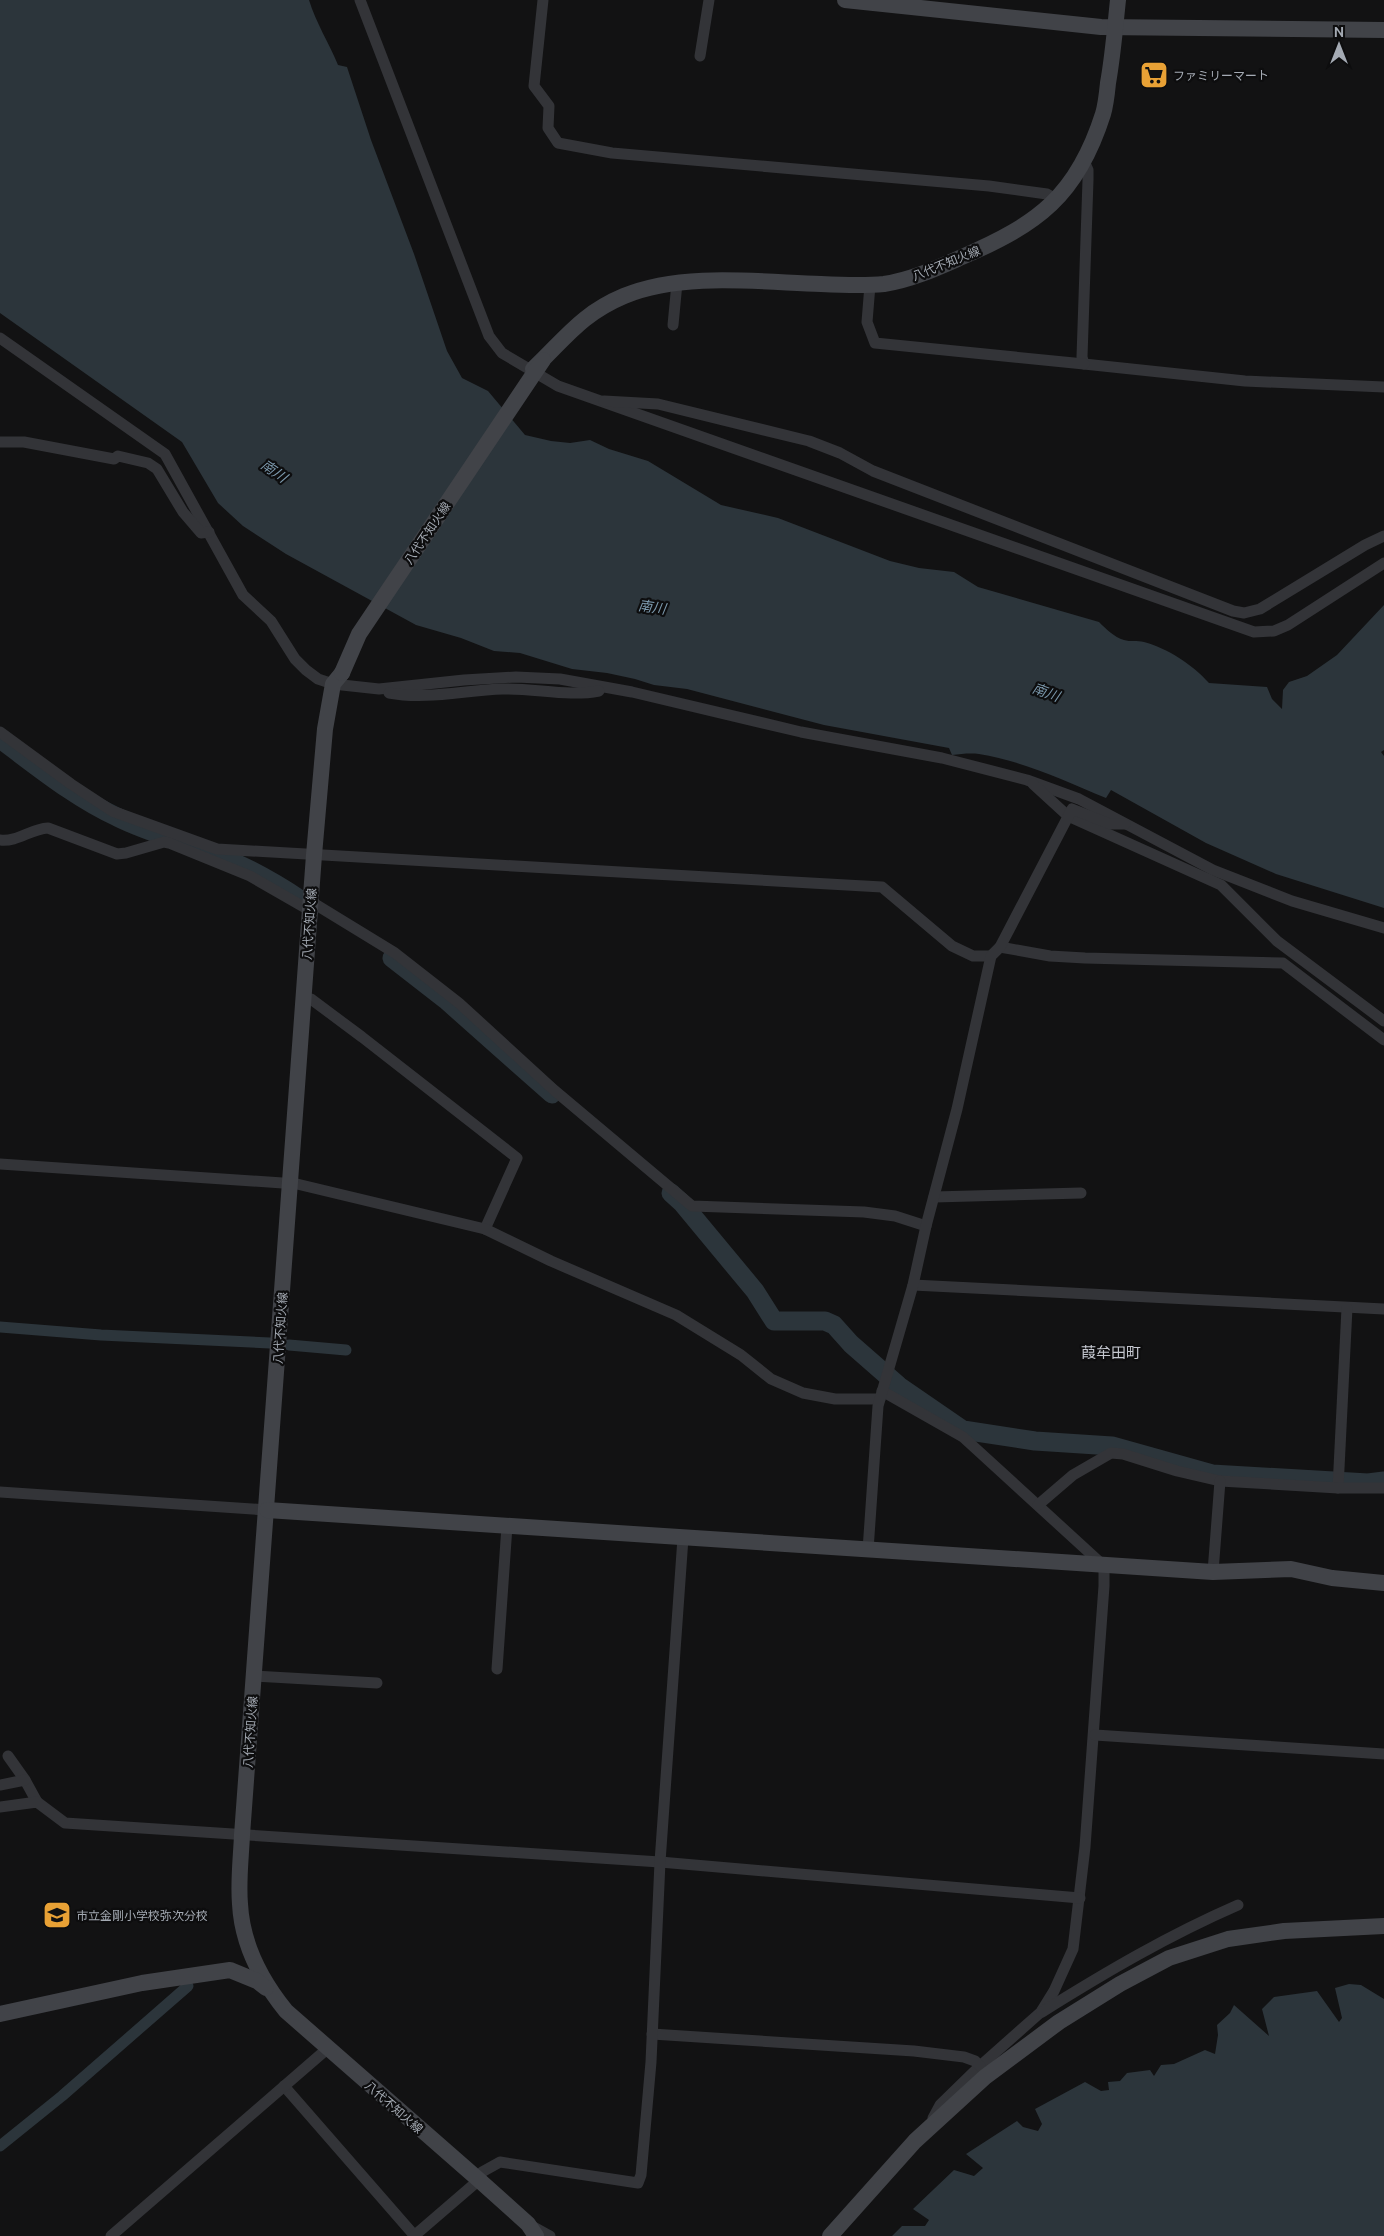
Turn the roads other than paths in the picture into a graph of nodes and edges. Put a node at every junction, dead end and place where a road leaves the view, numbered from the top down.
1 (360, 0) edge
2 (543, 0) edge
3 (709, 0) edge
4 (845, 0) edge
5 (1118, 0) edge
6 (1116, 26) junction
7 (1384, 30) edge
8 (700, 56) dead end
9 (1084, 161) junction
10 (1056, 199) junction
11 (677, 283) junction
12 (870, 285) junction
13 (673, 325) dead end
14 (0, 338) edge
15 (1084, 364) junction
16 (537, 366) junction
17 (1384, 387) edge
18 (597, 401) junction
19 (0, 442) edge
20 (209, 532) junction
21 (1384, 536) edge
22 (1384, 563) edge
23 (338, 679) junction
24 (0, 732) edge
25 (1028, 780) junction
26 (1068, 816) junction
27 (1126, 824) junction
28 (0, 840) edge
29 (314, 855) junction
30 (310, 906) junction
31 (1384, 928) edge
32 (1000, 948) junction
33 (991, 956) junction
34 (304, 997) junction
35 (1384, 1021) edge
36 (1384, 1040) edge
37 (0, 1164) edge
38 (289, 1183) junction
39 (1081, 1193) dead end
40 (934, 1196) junction
41 (926, 1226) junction
42 (485, 1229) junction
43 (913, 1285) junction
44 (1347, 1308) junction
45 (1384, 1309) edge
46 (882, 1391) junction
47 (1220, 1481) junction
48 (1338, 1488) junction
49 (1384, 1488) edge
50 (0, 1492) edge
51 (1038, 1505) junction
52 (267, 1510) junction
53 (507, 1526) junction
54 (683, 1538) junction
55 (868, 1550) junction
56 (1104, 1566) junction
57 (1213, 1572) junction
58 (1384, 1582) edge
59 (497, 1669) dead end
60 (254, 1676) junction
61 (378, 1683) dead end
62 (1095, 1735) junction
63 (1384, 1754) edge
64 (8, 1756) dead end
65 (25, 1780) junction
66 (0, 1785) edge
67 (37, 1802) junction
68 (0, 1807) edge
69 (242, 1835) junction
70 (660, 1862) junction
71 (1080, 1898) junction
72 (1238, 1905) dead end
73 (1384, 1926) edge
74 (244, 1932) junction
75 (230, 1970) junction
76 (270, 1991) junction
77 (1041, 2012) junction
78 (0, 2014) edge
79 (652, 2034) junction
80 (327, 2049) junction
81 (980, 2066) junction
82 (284, 2086) junction
83 (934, 2123) junction
84 (479, 2180) junction
85 (532, 2230) edge
86 (111, 2236) edge
87 (414, 2236) edge
88 (550, 2236) edge
89 (830, 2236) edge

1 - 16 street
2 - 10 street
3 - 8 street
4 - 6 main road
5 - 6 main road, 八代不知火線
6 - 7 main road
6 - 9 main road, 八代不知火線
9 - 10 main road, 八代不知火線
9 - 15 street
10 - 12 main road, 八代不知火線
11 - 12 main road, 八代不知火線
11 - 13 street
11 - 16 main road, 八代不知火線
12 - 15 street
14 - 20 street
15 - 17 street
16 - 18 street
16 - 23 main road, 八代不知火線, bridge
18 - 21 street
18 - 22 street
19 - 20 street
20 - 23 street
23 - 25 street
23 - 29 main road, 八代不知火線
24 - 29 street
25 - 26 street
25 - 27 street
26 - 27 street
26 - 32 street
26 - 35 street
27 - 31 street
28 - 30 street
29 - 30 main road, 八代不知火線
29 - 33 street
30 - 34 main road, 八代不知火線
30 - 41 street
32 - 33 street
32 - 36 street
33 - 40 street
34 - 38 main road, 八代不知火線
34 - 42 street
37 - 38 street
38 - 42 street
38 - 52 main road, 八代不知火線
39 - 40 street
40 - 41 street
41 - 43 street
42 - 46 street
43 - 44 street
43 - 46 street
44 - 45 street
44 - 48 street
46 - 51 street
46 - 55 street
47 - 48 street
47 - 51 street
47 - 57 street
48 - 49 street
50 - 52 street
51 - 56 street
52 - 53 main road
52 - 60 main road, 八代不知火線
53 - 54 main road
53 - 59 street
54 - 55 main road
54 - 70 street
55 - 56 main road
56 - 57 main road
56 - 62 street
57 - 58 main road
60 - 61 street
60 - 69 main road, 八代不知火線
62 - 63 street
62 - 71 street
64 - 65 street
65 - 66 street
65 - 67 street
67 - 68 street
67 - 69 street
69 - 70 street
69 - 74 main road, 八代不知火線
70 - 71 street
70 - 79 street
71 - 77 street
72 - 77 street
73 - 83 main road
74 - 75 main road
74 - 76 main road, 八代不知火線
75 - 76 main road
75 - 78 main road
76 - 80 main road, 八代不知火線
77 - 81 street
79 - 81 street
79 - 84 street
80 - 82 street
80 - 84 main road, 八代不知火線
81 - 83 street
82 - 86 street
82 - 87 street
83 - 89 main road
84 - 85 main road, 八代不知火線
84 - 87 street
85 - 88 street

